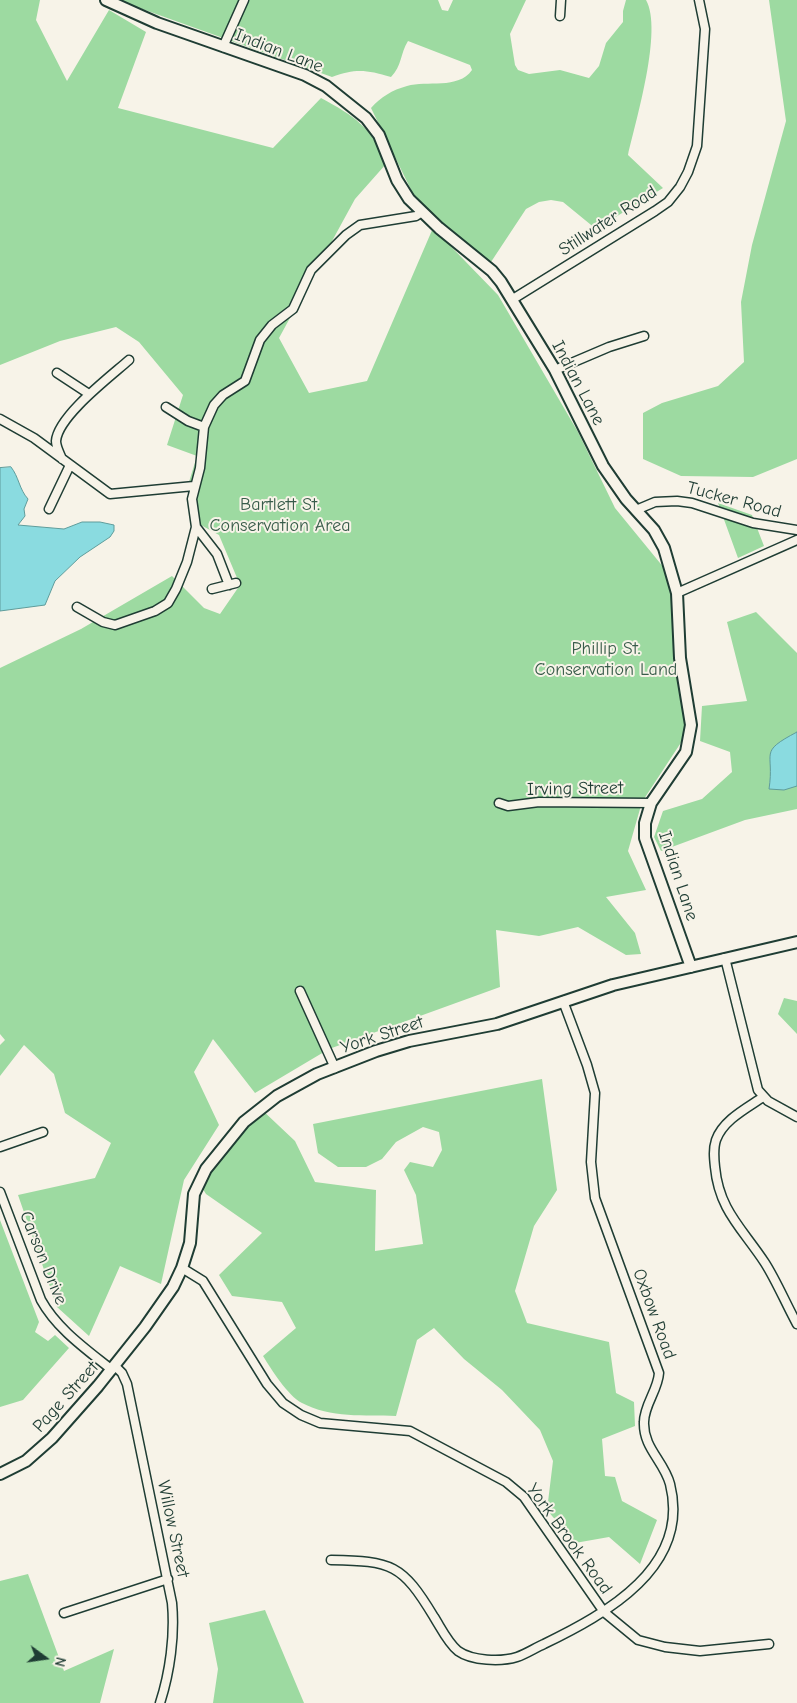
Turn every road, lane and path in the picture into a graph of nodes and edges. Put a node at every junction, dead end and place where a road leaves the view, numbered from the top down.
1 (106, 0) edge
2 (244, 0) edge
3 (561, 0) edge
4 (699, 0) edge
5 (560, 16) dead end
6 (223, 47) junction
7 (422, 212) junction
8 (513, 299) junction
9 (644, 336) dead end
10 (129, 360) dead end
11 (555, 370) junction
12 (57, 373) dead end
13 (89, 394) junction
14 (166, 407) dead end
15 (0, 419) edge
16 (204, 427) junction
17 (62, 460) junction
18 (70, 465) junction
19 (194, 486) junction
20 (49, 509) dead end
21 (636, 510) junction
22 (196, 527) junction
23 (797, 530) edge
24 (797, 540) edge
25 (212, 589) dead end
26 (677, 593) junction
27 (77, 607) dead end
28 (499, 803) dead end
29 (651, 803) junction
30 (797, 942) edge
31 (725, 958) junction
32 (691, 967) junction
33 (300, 991) dead end
34 (563, 1001) junction
35 (336, 1068) junction
36 (764, 1097) junction
37 (797, 1116) edge
38 (43, 1132) dead end
39 (0, 1147) edge
40 (0, 1192) edge
41 (182, 1268) junction
42 (797, 1324) edge
43 (145, 1327) joint
44 (113, 1368) junction
45 (0, 1474) edge
46 (331, 1560) dead end
47 (168, 1579) junction
48 (604, 1612) junction
49 (64, 1613) dead end
50 (769, 1644) dead end
51 (160, 1703) edge

1 - 6 street, Indian Lane
2 - 6 street
3 - 5 street
4 - 8 street, Stillwater Road
6 - 7 street, Indian Lane
7 - 8 street, Indian Lane
7 - 16 street
8 - 11 street, Indian Lane
9 - 11 street
10 - 13 street
11 - 21 street, Indian Lane
12 - 13 street
13 - 17 street
14 - 16 street
15 - 17 street
16 - 19 street
17 - 18 street
18 - 19 street
18 - 20 street
19 - 22 street
21 - 23 street, Tucker Road
21 - 26 street, Indian Lane
22 - 25 street
22 - 27 street
24 - 26 street
26 - 29 street, Indian Lane
28 - 29 street, Irving Street
29 - 32 street, Indian Lane
30 - 31 street, York Street
31 - 32 street, York Street
31 - 36 street
32 - 34 street, York Street
33 - 35 street
34 - 35 street, York Street
34 - 48 street, Oxbow Road
35 - 41 street, York Street
36 - 37 street
36 - 42 street
38 - 39 street
40 - 44 street, Carson Drive
41 - 43 street, York Street
41 - 48 street, York Brook Road
43 - 44 street, Page Street
44 - 45 street, Page Street
44 - 47 street, Willow Street
46 - 48 street, Oxbow Road
47 - 49 street
47 - 51 street, Willow Street
48 - 50 street, York Brook Road

